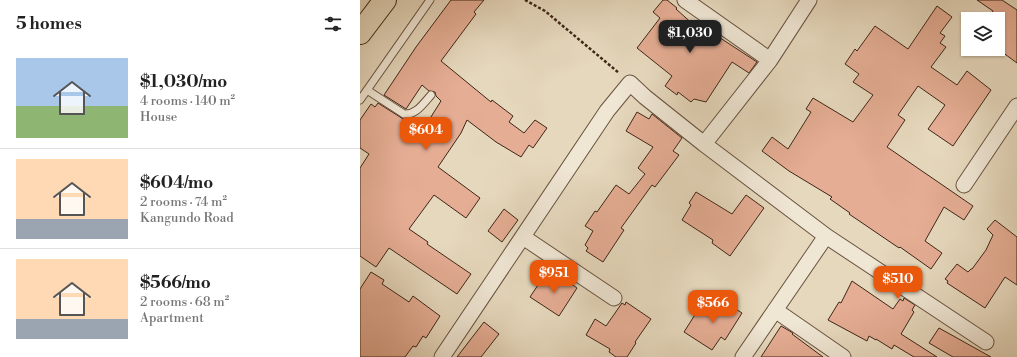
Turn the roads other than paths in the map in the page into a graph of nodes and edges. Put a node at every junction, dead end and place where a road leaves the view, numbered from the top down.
1 (385, 0) edge
2 (430, 0) edge
3 (685, 0) edge
4 (809, 0) edge
5 (360, 34) edge
6 (770, 60) junction
7 (367, 90) junction
8 (431, 95) dead end
9 (360, 100) edge
10 (1017, 106) edge
11 (704, 144) junction
12 (964, 185) dead end
13 (826, 236) junction
14 (523, 237) junction
15 (614, 298) dead end
16 (775, 310) junction
17 (986, 342) dead end
18 (442, 357) edge
19 (743, 357) edge
20 (843, 357) edge

1 - 5 highway
2 - 7 lane
3 - 6 street
4 - 6 street
6 - 11 street
7 - 8 lane
7 - 9 lane
10 - 12 street
11 - 13 street
11 - 14 street
13 - 16 street
13 - 17 street
14 - 15 street
14 - 18 street
16 - 19 street
16 - 20 street

